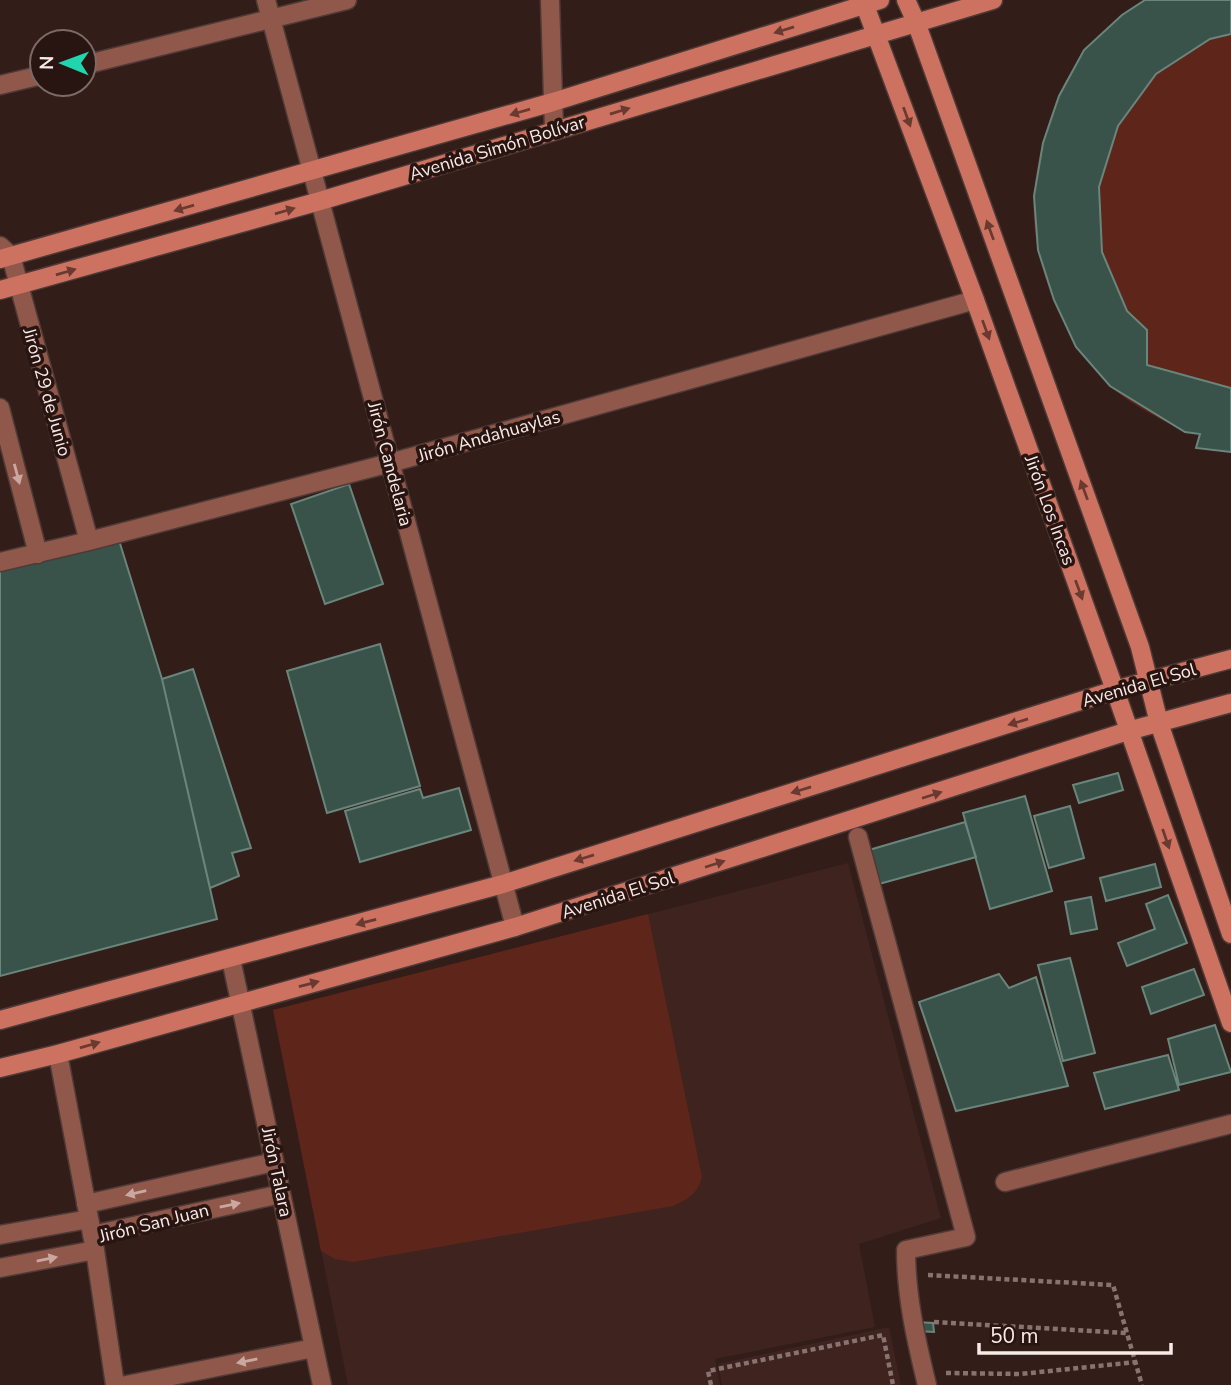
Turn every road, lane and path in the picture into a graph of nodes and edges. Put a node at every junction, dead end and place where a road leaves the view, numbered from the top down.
1 (266, 0) edge
2 (347, 0) edge
3 (550, 0) edge
4 (906, 0) edge
5 (993, 0) edge
6 (869, 2) edge
7 (271, 20) junction
8 (916, 22) junction
9 (877, 34) junction
10 (98, 62) edge
11 (28, 78) edge
12 (0, 85) edge
13 (553, 102) junction
14 (554, 130) junction
15 (312, 172) junction
16 (320, 201) junction
17 (4, 254) edge
18 (9, 288) edge
19 (975, 300) junction
20 (0, 408) edge
21 (390, 463) junction
22 (89, 541) junction
23 (38, 554) junction
24 (0, 562) edge
25 (1231, 659) edge
26 (1150, 681) junction
27 (1115, 690) junction
28 (1231, 704) edge
29 (1159, 723) junction
30 (1128, 731) junction
31 (858, 837) dead end
32 (503, 884) junction
33 (515, 927) junction
34 (1231, 934) edge
35 (231, 959) junction
36 (242, 1003) junction
37 (0, 1020) edge
38 (1231, 1023) edge
39 (58, 1054) junction
40 (0, 1068) edge
41 (1231, 1124) edge
42 (275, 1162) junction
43 (1005, 1182) dead end
44 (281, 1194) junction
45 (90, 1227) junction
46 (0, 1235) edge
47 (0, 1268) edge
48 (906, 1274) junction
49 (912, 1321) junction
50 (1127, 1333) junction
51 (314, 1348) junction
52 (1136, 1362) junction
53 (925, 1379) edge
54 (116, 1385) edge
55 (126, 1385) edge
56 (322, 1385) edge
57 (711, 1385) edge
58 (893, 1385) edge
59 (1142, 1385) edge

1 - 7 street, Jirón Candelaria
2 - 7 street
3 - 13 street
4 - 8 street
5 - 8 street, Avenida Simón Bolívar
6 - 9 street, Jirón Los Incas
6 -> 13 street, Avenida Simón Bolívar
7 - 10 street
7 - 15 street, Jirón Candelaria
8 - 9 street, Avenida Simón Bolívar
26 -> 8 street
14 -> 9 street, Avenida Simón Bolívar
9 -> 19 street, Jirón Los Incas
11 - 12 street
13 - 14 street
13 -> 15 street, Avenida Simón Bolívar
14 - 16 street, Avenida Simón Bolívar
15 - 16 street, Jirón Candelaria
15 -> 17 street, Avenida Simón Bolívar
18 -> 16 street, Avenida Simón Bolívar
16 - 21 street, Jirón Candelaria
17 - 18 street, Jirón 29 de Junio
18 - 22 street, Jirón 29 de Junio
19 - 21 street, Jirón Andahuaylas
19 -> 27 street, Jirón Los Incas
20 -> 23 street
21 - 22 street, Jirón Andahuaylas
21 - 32 street, Jirón Candelaria
22 - 23 street, Jirón Andahuaylas
23 - 24 street, Jirón Andahuaylas
25 - 26 street, Avenida El Sol
26 - 27 street, Avenida El Sol
26 - 29 street
27 - 30 street, Jirón Los Incas
27 -> 32 street, Avenida El Sol
28 - 29 street, Avenida El Sol
29 - 30 street, Avenida El Sol
29 - 34 street
33 -> 30 street, Avenida El Sol
30 -> 38 street, Jirón Los Incas
31 - 48 street
32 - 33 street, Jirón Candelaria
32 -> 35 street, Avenida El Sol
36 -> 33 street, Avenida El Sol
35 - 36 street, Jirón Talara
35 - 37 street, Avenida El Sol
39 -> 36 street, Avenida El Sol
36 - 42 street, Jirón Talara
39 - 40 street, Avenida El Sol
39 - 45 street
41 - 43 street
42 - 44 street, Jirón Talara
42 -> 45 street, Jirón San Juan
45 -> 44 street, Jirón San Juan
44 - 51 street, Jirón Talara
45 - 46 street, Jirón San Juan
47 -> 45 street, Jirón San Juan
45 - 54 street
48 - 49 street
48 - 50 path
49 - 50 path
49 - 53 street
50 - 52 path
51 -> 55 street
51 - 56 street, Jirón Talara
52 - 53 path
52 - 59 path
57 - 58 path

